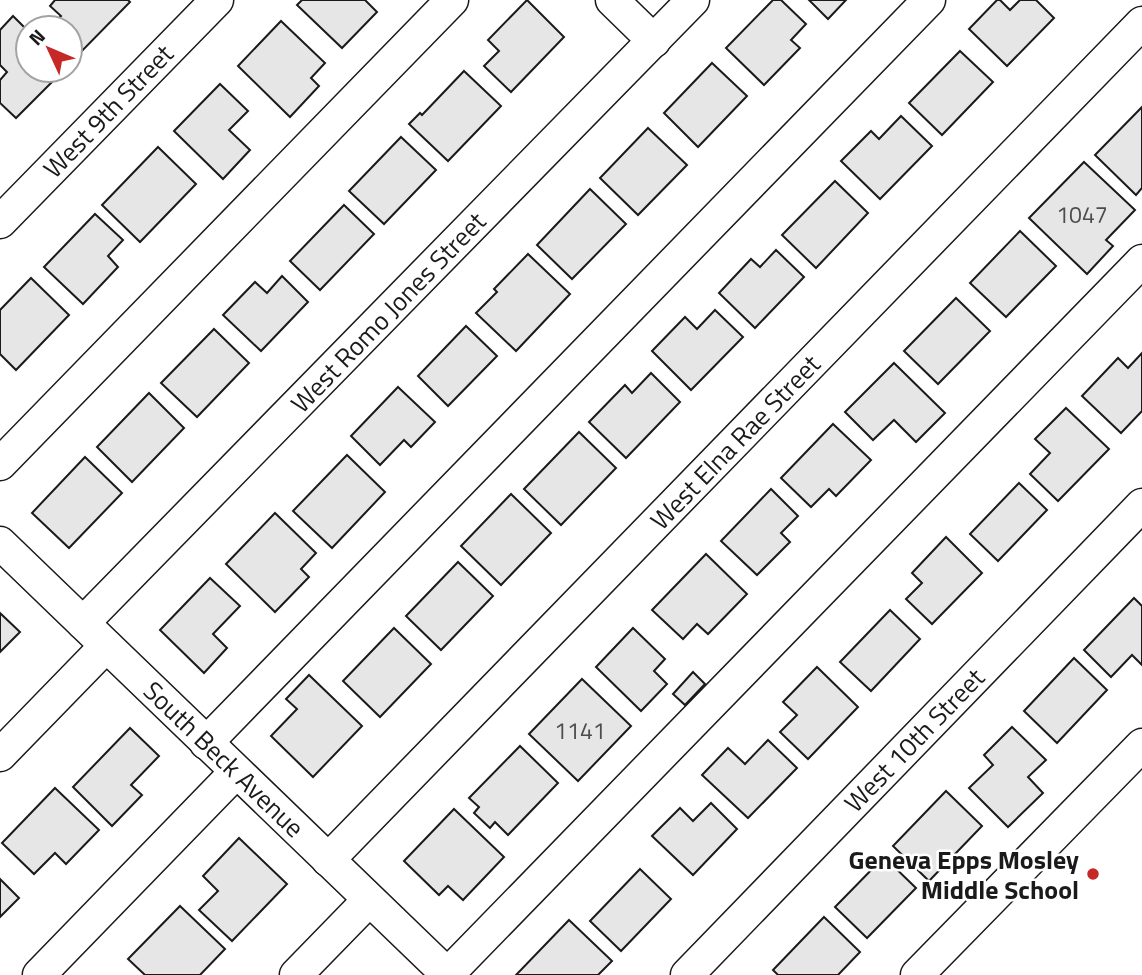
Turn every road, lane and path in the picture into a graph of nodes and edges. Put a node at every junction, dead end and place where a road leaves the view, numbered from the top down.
1 (217, 0) edge
2 (452, 0) edge
3 (612, 0) edge
4 (693, 0) edge
5 (929, 0) edge
6 (1142, 23) edge
7 (654, 41) junction
8 (0, 222) edge
9 (1142, 261) edge
10 (0, 464) edge
11 (1142, 505) edge
12 (0, 543) edge
13 (83, 623) junction
14 (106, 646) junction
15 (206, 743) junction
16 (1142, 745) edge
17 (0, 755) edge
18 (236, 772) junction
19 (328, 860) junction
20 (369, 900) junction
21 (39, 975) edge
22 (296, 975) edge
23 (447, 975) edge
24 (687, 975) edge
25 (918, 975) edge

1 - 8 street, West 9th Street
2 - 10 street
3 - 7 street
4 - 7 street, West Romo Jones Street
5 - 15 street
6 - 19 street, West Elna Rae Street
7 - 13 street, West Romo Jones Street
9 - 23 street
11 - 24 street, West 10th Street
12 - 13 street, South Beck Avenue
13 - 14 street, South Beck Avenue
14 - 15 street, South Beck Avenue
14 - 17 street
15 - 18 street, South Beck Avenue
16 - 25 street
18 - 19 street, South Beck Avenue
18 - 21 street
19 - 20 street, South Beck Avenue
20 - 22 street
20 - 23 street, South Beck Avenue

